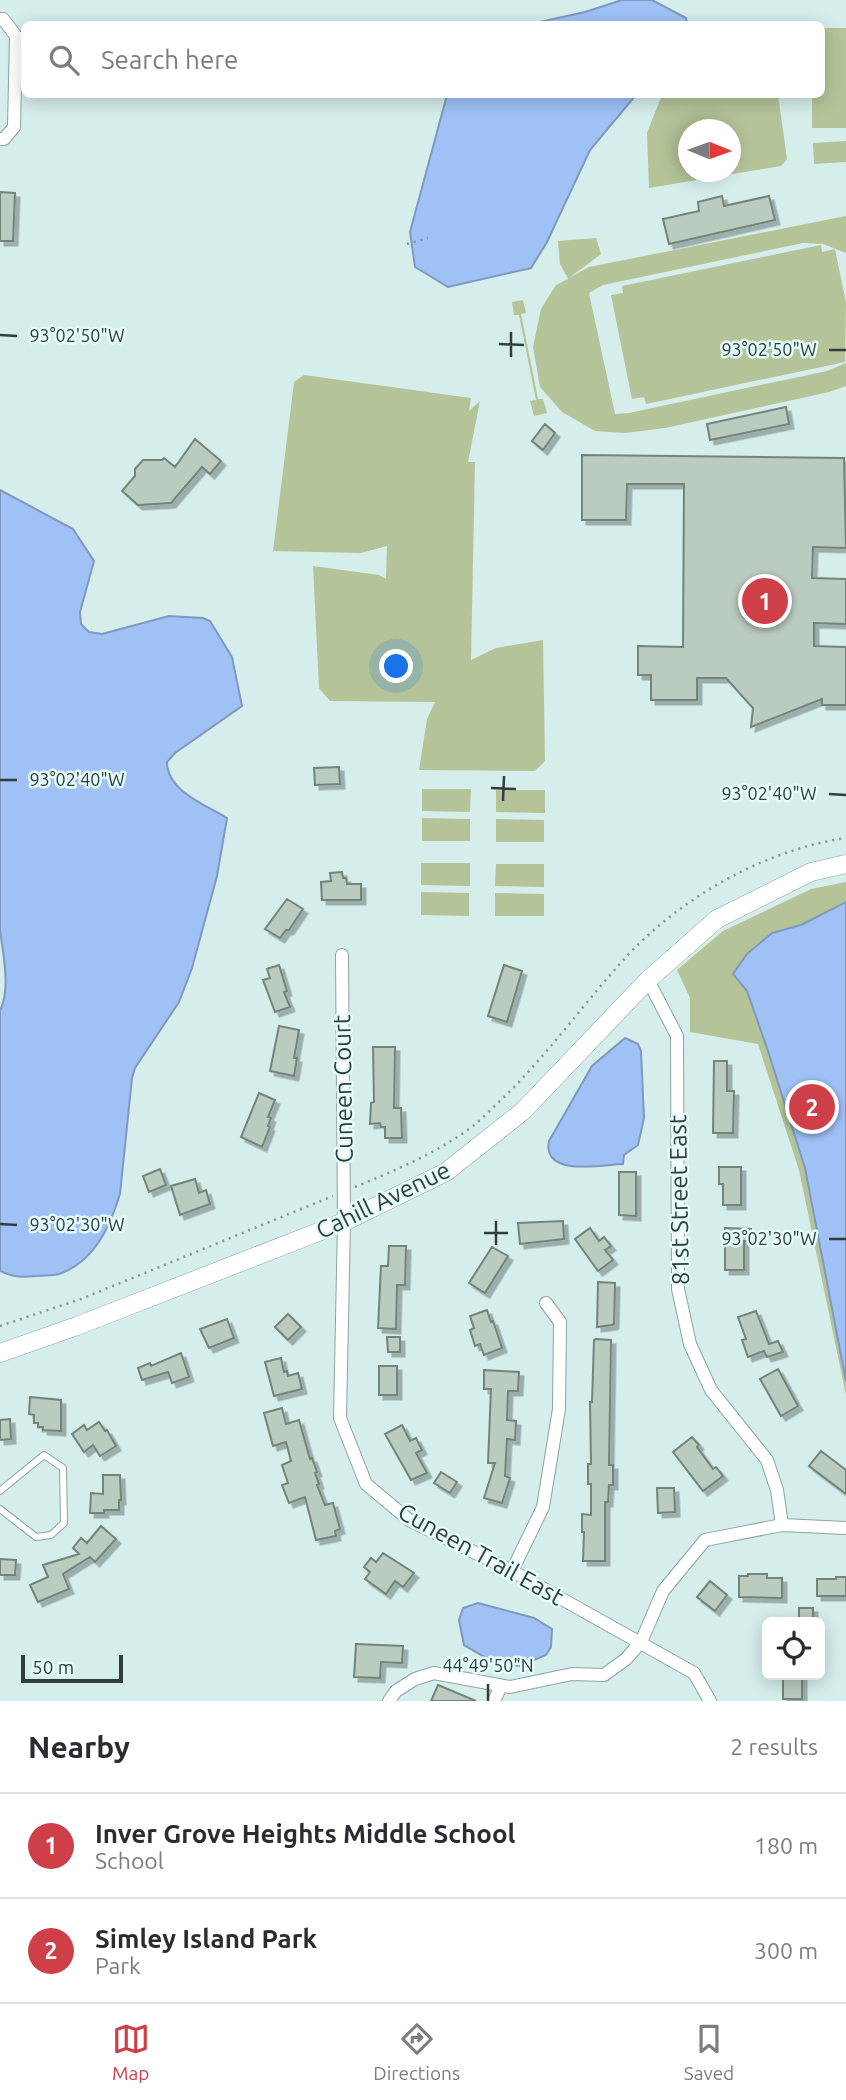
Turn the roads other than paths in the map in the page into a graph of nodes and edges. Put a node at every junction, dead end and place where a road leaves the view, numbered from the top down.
1 (0, 19) edge
2 (0, 139) edge
3 (846, 864) edge
4 (342, 955) dead end
5 (648, 980) junction
6 (344, 1222) junction
7 (546, 1303) dead end
8 (0, 1353) edge
9 (0, 1491) edge
10 (0, 1509) edge
11 (782, 1525) junction
12 (846, 1528) edge
13 (512, 1571) junction
14 (641, 1642) junction
15 (501, 1686) junction
16 (389, 1701) edge
17 (494, 1701) edge
18 (710, 1701) edge

1 - 2 street
3 - 5 street, Cahill Avenue
4 - 6 street, Cuneen Court
5 - 6 street, Cahill Avenue
5 - 11 street, 81st Street East
6 - 8 street, Cahill Avenue
6 - 13 street, Cuneen Trail East
7 - 13 street
9 - 10 lane
11 - 12 street
11 - 14 street
13 - 14 street, Cuneen Trail East
14 - 15 street
14 - 18 street, Cuneen Trail East
15 - 16 street
15 - 17 street

